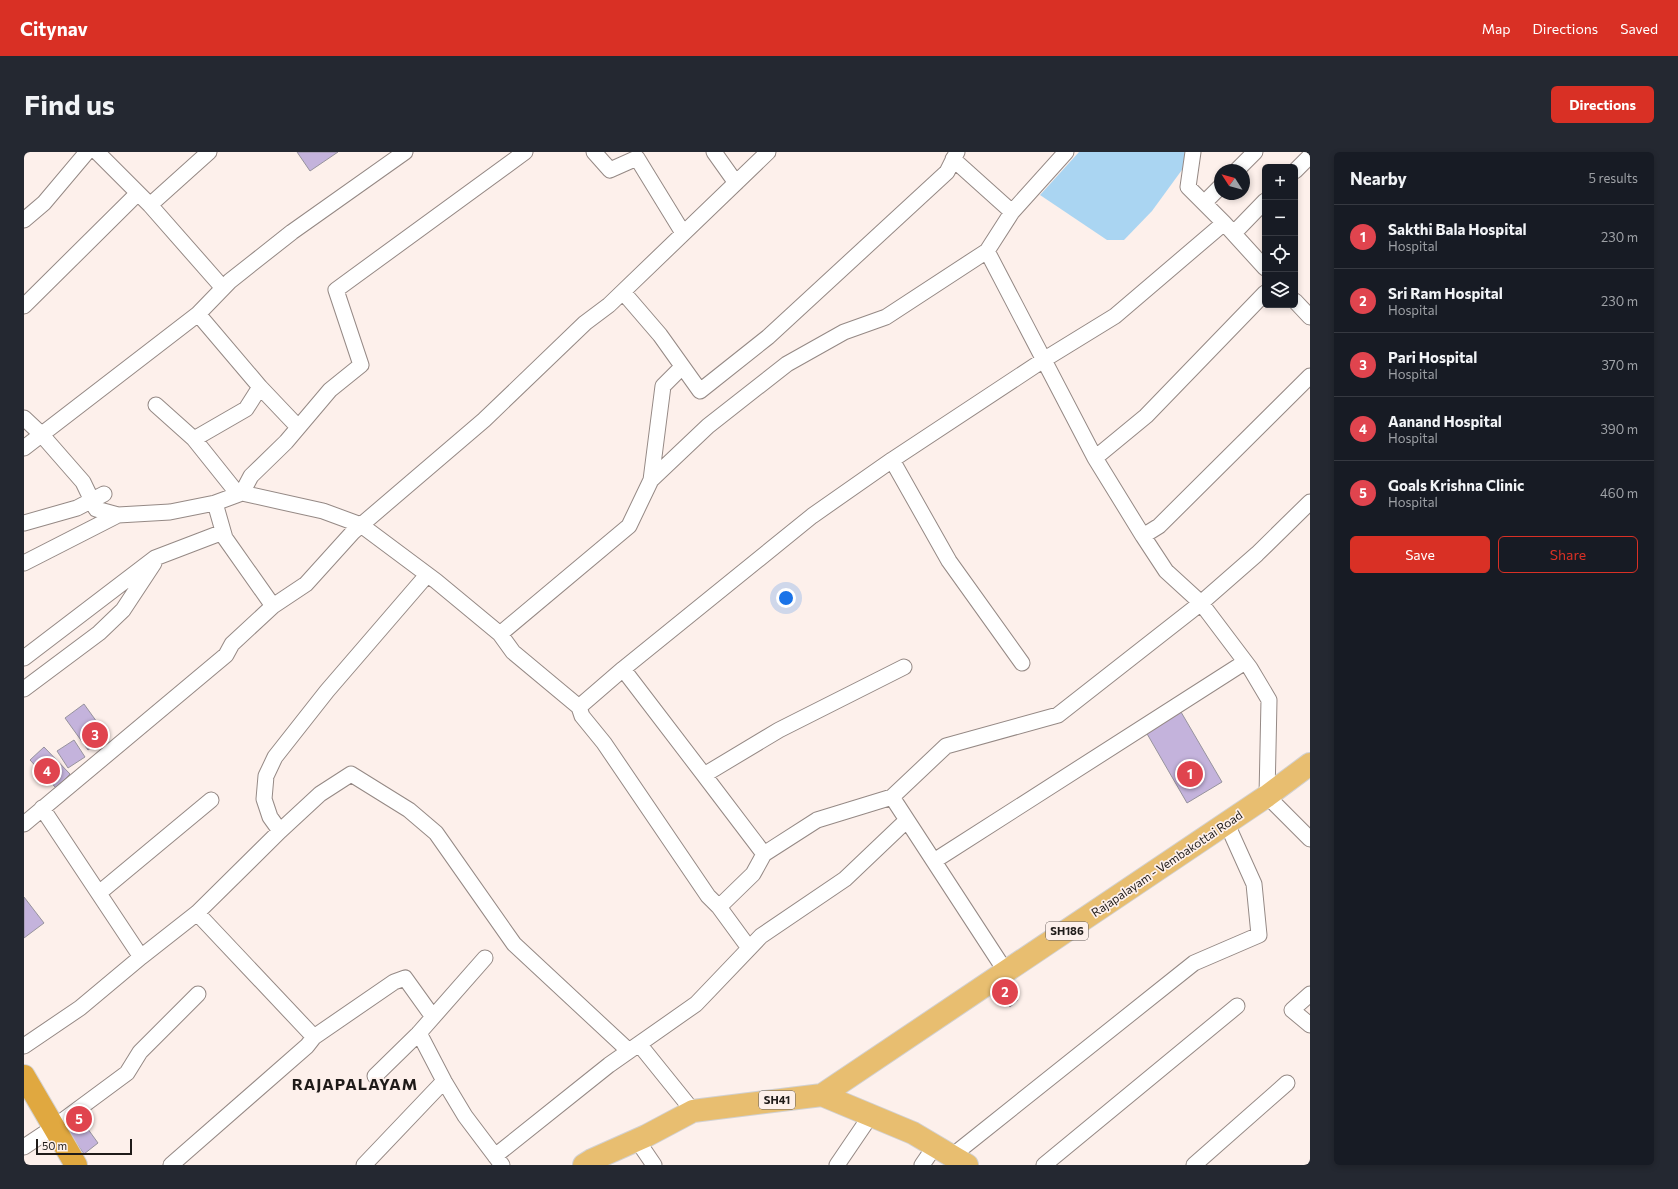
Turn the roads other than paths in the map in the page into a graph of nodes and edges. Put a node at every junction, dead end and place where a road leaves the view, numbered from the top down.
1 (87, 152) edge
2 (97, 152) edge
3 (209, 152) edge
4 (405, 152) edge
5 (525, 152) edge
6 (594, 152) edge
7 (714, 152) edge
8 (768, 152) edge
9 (1066, 152) edge
10 (1193, 152) edge
11 (1255, 152) edge
12 (955, 156) edge
13 (1310, 156) edge
14 (1243, 164) edge
15 (1298, 168) edge
16 (736, 183) junction
17 (138, 193) junction
18 (1214, 193) edge
19 (1204, 203) junction
20 (1262, 203) edge
21 (150, 205) junction
22 (1012, 212) junction
23 (24, 220) edge
24 (1229, 228) junction
25 (684, 233) junction
26 (987, 251) junction
27 (1262, 265) edge
28 (223, 288) junction
29 (623, 292) junction
30 (1262, 296) edge
31 (1298, 304) edge
32 (24, 306) edge
33 (198, 314) junction
34 (1310, 317) edge
35 (1045, 359) junction
36 (682, 367) junction
37 (1310, 376) edge
38 (260, 387) junction
39 (156, 405) dead end
40 (24, 418) edge
41 (298, 428) junction
42 (41, 434) junction
43 (194, 439) junction
44 (24, 448) edge
45 (1095, 458) junction
46 (892, 460) junction
47 (651, 480) junction
48 (240, 494) junction
49 (98, 497) junction
50 (1310, 502) edge
51 (215, 503) junction
52 (118, 515) junction
53 (24, 523) edge
54 (361, 525) junction
55 (223, 532) junction
56 (1143, 536) junction
57 (155, 558) junction
58 (24, 563) edge
59 (427, 575) junction
60 (1200, 603) junction
61 (273, 606) junction
62 (500, 634) junction
63 (24, 658) edge
64 (1245, 662) junction
65 (1022, 663) dead end
66 (904, 667) dead end
67 (623, 669) junction
68 (24, 689) edge
69 (579, 707) junction
70 (1310, 764) edge
71 (704, 775) junction
72 (1267, 796) junction
73 (892, 797) junction
74 (211, 800) dead end
75 (42, 808) junction
76 (907, 820) junction
77 (24, 824) edge
78 (1227, 824) junction
79 (280, 831) junction
80 (1310, 839) edge
81 (764, 854) junction
82 (934, 861) junction
83 (99, 893) junction
84 (719, 907) junction
85 (197, 913) junction
86 (750, 948) junction
87 (141, 957) junction
88 (485, 958) dead end
89 (1006, 972) junction
90 (198, 994) dead end
91 (1310, 994) edge
92 (1237, 1006) dead end
93 (433, 1017) junction
94 (1310, 1025) edge
95 (419, 1033) junction
96 (314, 1037) junction
97 (24, 1046) edge
98 (634, 1047) junction
99 (24, 1076) edge
100 (375, 1076) dead end
101 (444, 1081) junction
102 (1287, 1083) dead end
103 (822, 1095) junction
104 (693, 1111) junction
105 (871, 1115) junction
106 (54, 1127) junction
107 (637, 1140) junction
108 (24, 1147) edge
109 (951, 1156) edge
110 (499, 1160) edge
111 (76, 1165) edge
112 (171, 1165) edge
113 (364, 1165) edge
114 (584, 1165) edge
115 (654, 1165) edge
116 (837, 1165) edge
117 (922, 1165) edge
118 (1044, 1165) edge
119 (1194, 1165) edge

1 - 23 street
2 - 17 street
3 - 21 street
4 - 28 street
5 - 41 street
6 - 25 street
7 - 16 street
8 - 16 street
9 - 22 street
10 - 19 street
11 - 14 street
12 - 22 street
12 - 36 street
13 - 15 street
16 - 25 street
17 - 21 street
17 - 32 street
18 - 19 street
19 - 24 street
20 - 24 street
21 - 28 street
22 - 26 street
24 - 27 street
24 - 35 street
25 - 29 street
26 - 35 street
26 - 47 street
28 - 33 street
29 - 36 street
29 - 54 street
30 - 45 street
31 - 34 street
33 - 38 street
33 - 42 street
35 - 45 street
35 - 46 street
36 - 47 street
37 - 56 street
38 - 41 street
38 - 43 street
39 - 43 street
40 - 42 street
41 - 48 street
42 - 44 street
42 - 49 street
43 - 48 street
45 - 56 street
46 - 65 street
46 - 67 street
47 - 62 street
48 - 51 street
48 - 54 street
49 - 52 street
49 - 53 street
50 - 60 street
51 - 52 street
51 - 55 street
52 - 58 street
54 - 59 street
54 - 61 street
55 - 57 street
55 - 61 street
56 - 60 street
57 - 63 street
57 - 68 street
59 - 62 street
59 - 79 street
60 - 64 street
60 - 73 street
61 - 75 street
62 - 69 street
64 - 72 street
64 - 82 street
66 - 71 street
67 - 69 street
67 - 71 street
69 - 84 street
70 - 72 main road, Rajapalayam - Vembakottai Road / SH186
71 - 81 street
72 - 78 main road, Rajapalayam - Vembakottai Road / SH186
72 - 80 street
73 - 76 street
73 - 81 street
74 - 83 street
75 - 77 street
75 - 83 street
76 - 82 street
76 - 86 street
78 - 89 main road, Rajapalayam - Vembakottai Road / SH186
78 - 109 street
79 - 85 street
79 - 98 street
81 - 84 street
82 - 89 street
83 - 87 street
84 - 86 street
85 - 87 street
85 - 96 street
86 - 98 street
87 - 97 street
88 - 93 street
89 - 103 main road, Rajapalayam - Vembakottai Road / SH186
90 - 106 street
91 - 94 street
92 - 118 street
93 - 95 street
93 - 96 street
95 - 100 street
95 - 101 street
96 - 112 street
98 - 104 street
98 - 110 street
99 - 106 highway
101 - 110 street
101 - 113 street
102 - 119 street
103 - 104 main road, SH41
103 - 105 main road, SH41
104 - 107 main road, SH41
105 - 109 main road, SH41
105 - 116 street
106 - 108 street
106 - 111 highway
107 - 114 main road, SH41
107 - 115 street
109 - 117 street

